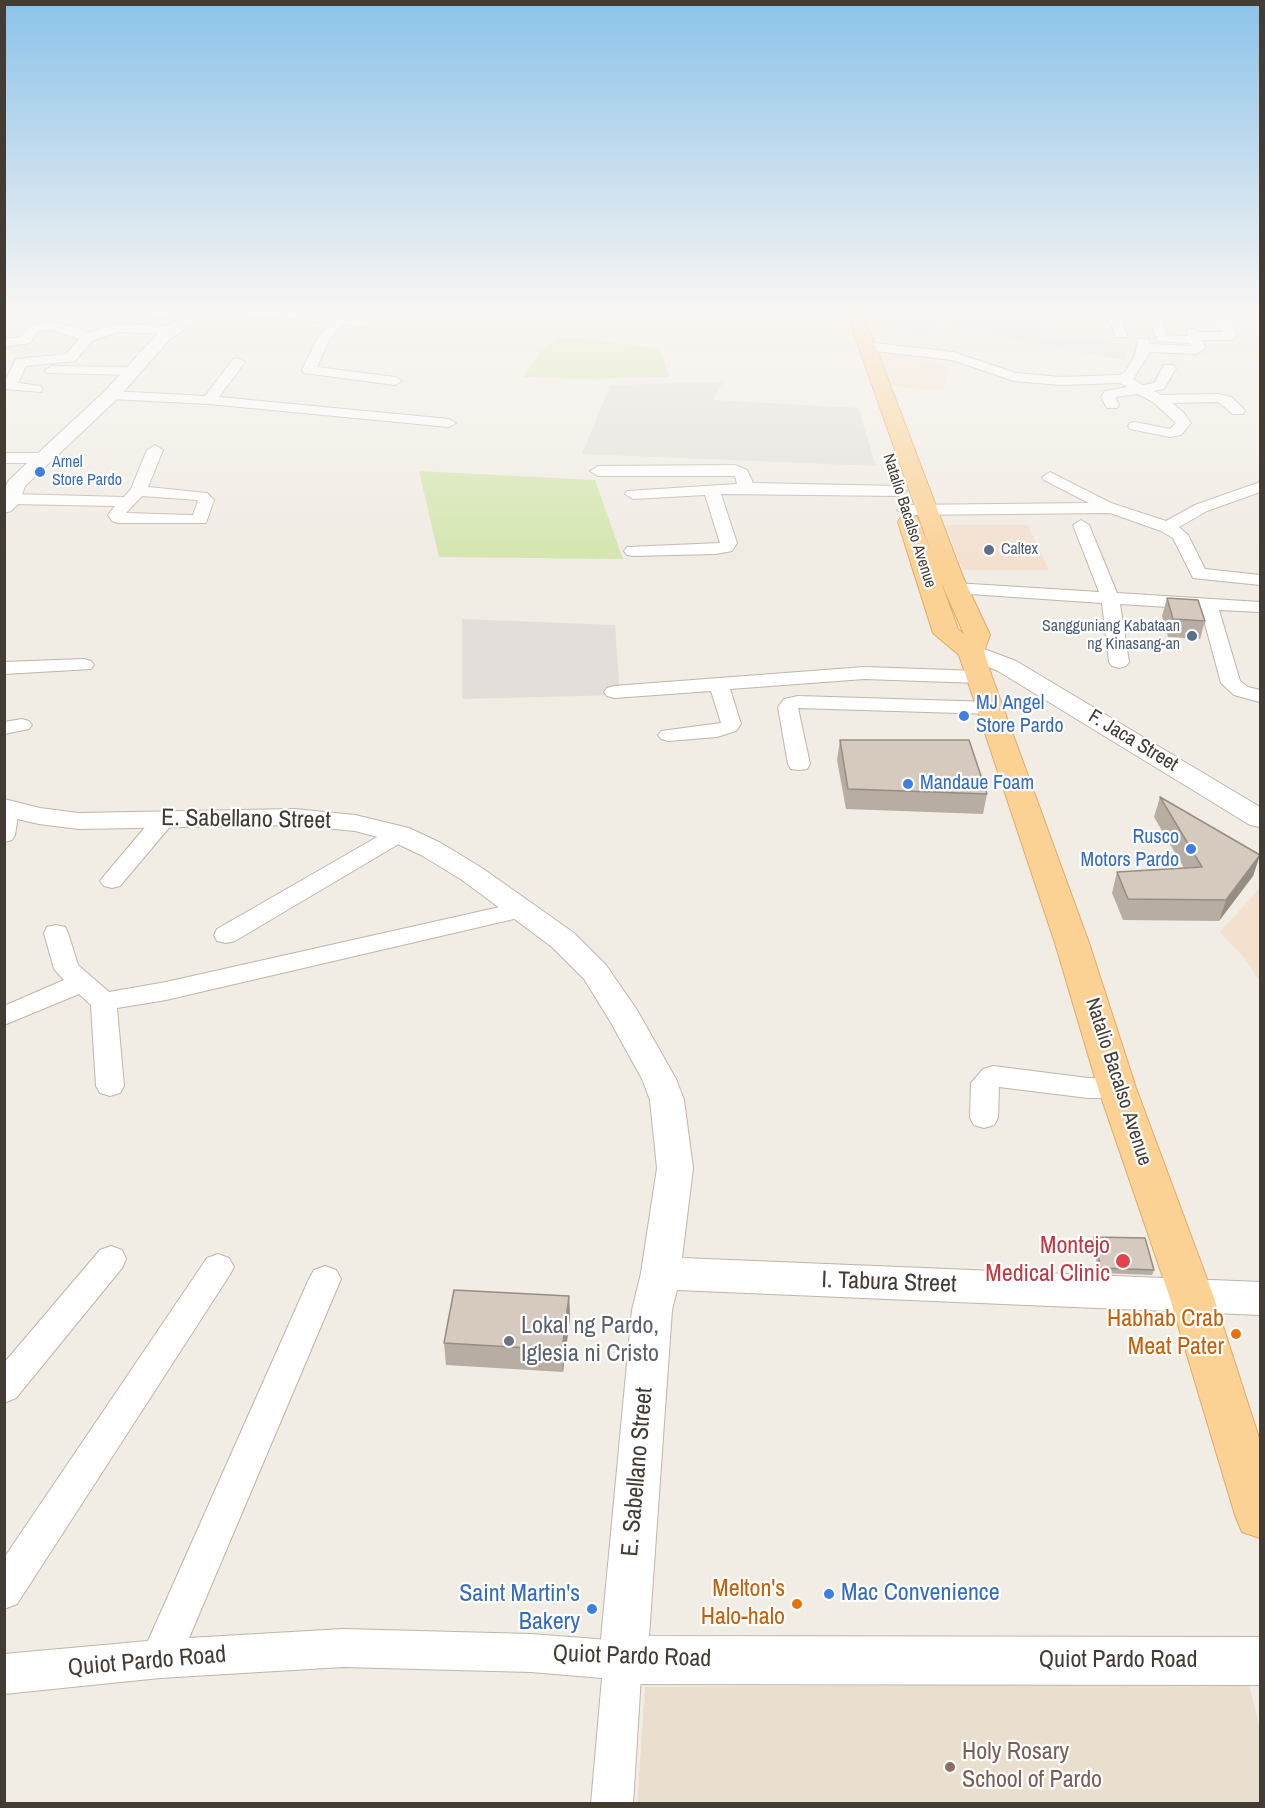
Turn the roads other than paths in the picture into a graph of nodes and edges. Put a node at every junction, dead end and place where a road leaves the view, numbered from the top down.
1 (111, 395) edge
2 (118, 395) edge
3 (212, 395) edge
4 (868, 395) edge
5 (885, 395) edge
6 (1109, 395) edge
7 (1153, 395) edge
8 (1158, 399) junction
9 (208, 400) junction
10 (1112, 405) dead end
11 (1178, 415) junction
12 (449, 423) dead end
13 (1135, 426) dead end
14 (154, 450) dead end
15 (4, 458) edge
16 (43, 458) junction
17 (598, 471) dead end
18 (1050, 477) dead end
19 (1260, 486) edge
20 (746, 488) junction
21 (712, 491) junction
22 (633, 494) dead end
23 (902, 500) junction
24 (8, 503) edge
25 (1112, 508) junction
26 (928, 510) junction
27 (1081, 525) dead end
28 (1167, 526) junction
29 (633, 551) dead end
30 (1260, 580) edge
31 (955, 588) junction
32 (1110, 597) junction
33 (1208, 603) junction
34 (1260, 607) edge
35 (1119, 662) dead end
36 (84, 665) dead end
37 (4, 668) edge
38 (980, 678) junction
39 (718, 684) junction
40 (614, 692) dead end
41 (1260, 696) edge
42 (669, 735) dead end
43 (800, 764) dead end
44 (6, 817) edge
45 (165, 818) junction
46 (1260, 819) edge
47 (399, 834) junction
48 (112, 881) dead end
49 (522, 910) junction
50 (56, 933) dead end
51 (226, 935) dead end
52 (81, 983) junction
53 (104, 1002) junction
54 (4, 1016) edge
55 (110, 1086) dead end
56 (1117, 1088) junction
57 (984, 1118) dead end
58 (111, 1259) dead end
59 (218, 1267) dead end
60 (661, 1274) junction
61 (325, 1279) dead end
62 (1191, 1295) junction
63 (1260, 1298) edge
64 (4, 1388) edge
65 (1260, 1515) edge
66 (4, 1591) edge
67 (160, 1659) junction
68 (623, 1660) junction
69 (1260, 1661) edge
70 (4, 1674) edge
71 (612, 1803) edge

1 - 16 street
2 - 9 street
3 - 9 street
4 - 23 main road, Natalio Bacalso Avenue
5 - 26 main road, Natalio Bacalso Avenue
6 - 10 street
7 - 8 street
8 - 11 street
8 - 11 street
9 - 12 street
11 - 13 street
14 - 24 street
15 - 16 street
16 - 24 street
17 - 20 street
18 - 25 street
19 - 28 street
20 - 21 street
20 - 23 street
21 - 22 street
21 - 29 street
23 - 26 street
23 - 38 main road, Natalio Bacalso Avenue
25 - 26 street
25 - 28 street
26 - 31 main road, Natalio Bacalso Avenue
27 - 32 street
28 - 30 street
31 - 32 street
31 - 38 main road, Natalio Bacalso Avenue
32 - 33 street
32 - 35 street
33 - 34 street
33 - 41 street
36 - 37 street
38 - 39 street
38 - 43 street
38 - 46 street, F. Jaca Street
38 - 56 main road, Natalio Bacalso Avenue
39 - 40 street
39 - 42 street
44 - 45 street, E. Sabellano Street
45 - 47 street, E. Sabellano Street
45 - 48 street
47 - 49 street, E. Sabellano Street
47 - 51 street
49 - 53 street
49 - 60 street, E. Sabellano Street
50 - 52 street
52 - 53 street
52 - 54 street
53 - 55 street
56 - 57 street
56 - 62 main road, Natalio Bacalso Avenue
58 - 64 street
59 - 66 street
60 - 62 street, I. Tabura Street
60 - 68 street, E. Sabellano Street
61 - 67 street
62 - 63 street, I. Tabura Street
62 - 65 main road, Natalio Bacalso Avenue
67 - 68 street, Quiot Pardo Road
67 - 70 street, Quiot Pardo Road
68 - 69 street, Quiot Pardo Road
68 - 71 street, E. Sabellano Street

